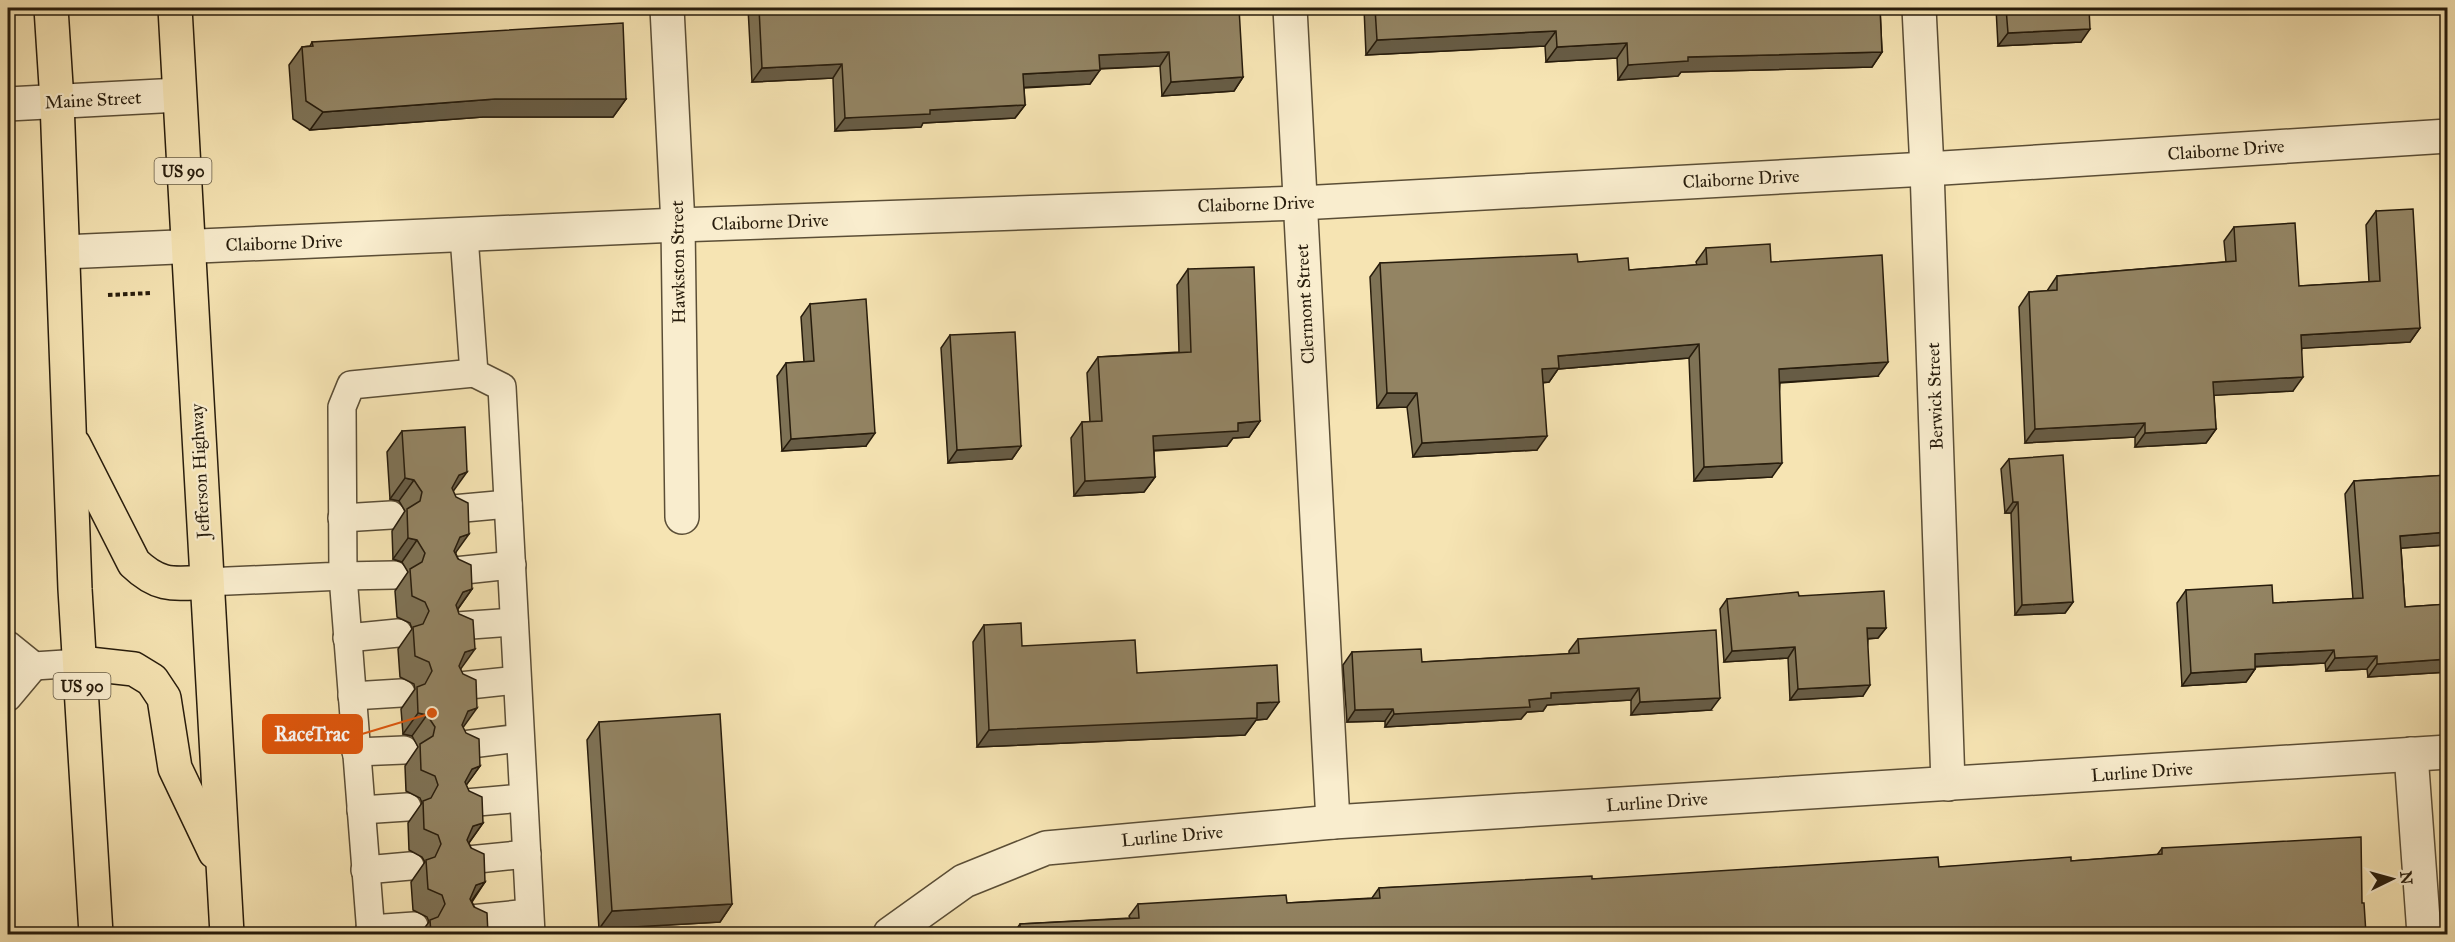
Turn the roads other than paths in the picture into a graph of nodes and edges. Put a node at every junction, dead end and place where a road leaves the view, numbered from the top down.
1 (51, 8) edge
2 (175, 8) edge
3 (667, 8) edge
4 (1290, 8) edge
5 (1919, 8) edge
6 (179, 96) junction
7 (57, 101) junction
8 (8, 104) edge
9 (2448, 136) edge
10 (1927, 169) junction
11 (1300, 203) junction
12 (678, 225) junction
13 (464, 236) junction
14 (188, 247) junction
15 (63, 252) junction
16 (474, 373) junction
17 (70, 437) junction
18 (508, 504) junction
19 (453, 509) edge
20 (390, 515) dead end
21 (682, 517) dead end
22 (342, 518) junction
23 (512, 565) junction
24 (455, 571) edge
25 (394, 575) dead end
26 (343, 576) junction
27 (206, 582) junction
28 (514, 622) junction
29 (458, 627) edge
30 (398, 633) dead end
31 (347, 638) junction
32 (8, 645) edge
33 (80, 663) junction
34 (34, 666) junction
35 (517, 680) junction
36 (460, 686) edge
37 (400, 693) dead end
38 (352, 696) junction
39 (8, 697) edge
40 (520, 738) junction
41 (463, 745) edge
42 (404, 750) dead end
43 (357, 752) junction
44 (2448, 752) edge
45 (2412, 754) junction
46 (1948, 784) junction
47 (523, 798) junction
48 (466, 803) edge
49 (407, 807) dead end
50 (361, 810) junction
51 (1333, 822) junction
52 (527, 854) junction
53 (468, 860) edge
54 (410, 866) dead end
55 (223, 867) junction
56 (365, 870) junction
57 (471, 919) edge
58 (530, 924) edge
59 (414, 926) dead end
60 (371, 932) edge
61 (96, 934) edge
62 (226, 934) edge
63 (890, 934) edge
64 (2424, 934) edge

1 - 7 main road, US 90
2 - 6 main road, Jefferson Highway / US 90
3 - 12 street, Hawkston Street
4 - 11 street, Clermont Street
5 - 10 street, Berwick Street
6 - 7 street, Maine Street
6 - 14 main road, Jefferson Highway / US 90
7 - 8 street, Maine Street
7 - 15 main road, US 90
9 - 10 street, Claiborne Drive
10 - 11 street, Claiborne Drive
10 - 46 street, Berwick Street
11 - 12 street, Claiborne Drive
11 - 51 street, Clermont Street
12 - 13 street, Claiborne Drive
12 - 21 street, Hawkston Street
13 - 14 street, Claiborne Drive
13 - 16 lane
14 - 15 street, Claiborne Drive
14 - 27 main road, Jefferson Highway / US 90
15 - 17 main road, US 90
16 - 18 lane
16 - 22 lane
17 - 27 main road
17 - 33 main road, US 90
18 - 19 lane
18 - 23 lane
20 - 22 lane
22 - 26 lane
23 - 24 lane
23 - 28 lane
25 - 26 lane
26 - 27 lane
26 - 31 lane
27 - 55 main road, Jefferson Highway / US 90
28 - 29 lane
28 - 35 lane
30 - 31 lane
31 - 38 lane
32 - 34 lane
33 - 34 lane
33 - 55 main road
33 - 61 main road, US 90
34 - 39 lane
35 - 36 lane
35 - 40 lane
37 - 38 lane
38 - 43 lane
40 - 41 lane
40 - 47 lane
42 - 43 lane
43 - 50 lane
44 - 45 street, Lurline Drive
45 - 46 street, Lurline Drive
45 - 64 street
46 - 51 street, Lurline Drive
47 - 48 lane
47 - 52 lane
49 - 50 lane
50 - 56 lane
51 - 63 street, Lurline Drive
52 - 53 lane
52 - 58 lane
54 - 56 lane
55 - 62 main road, Jefferson Highway / US 90
56 - 60 lane
57 - 58 lane
59 - 60 lane

